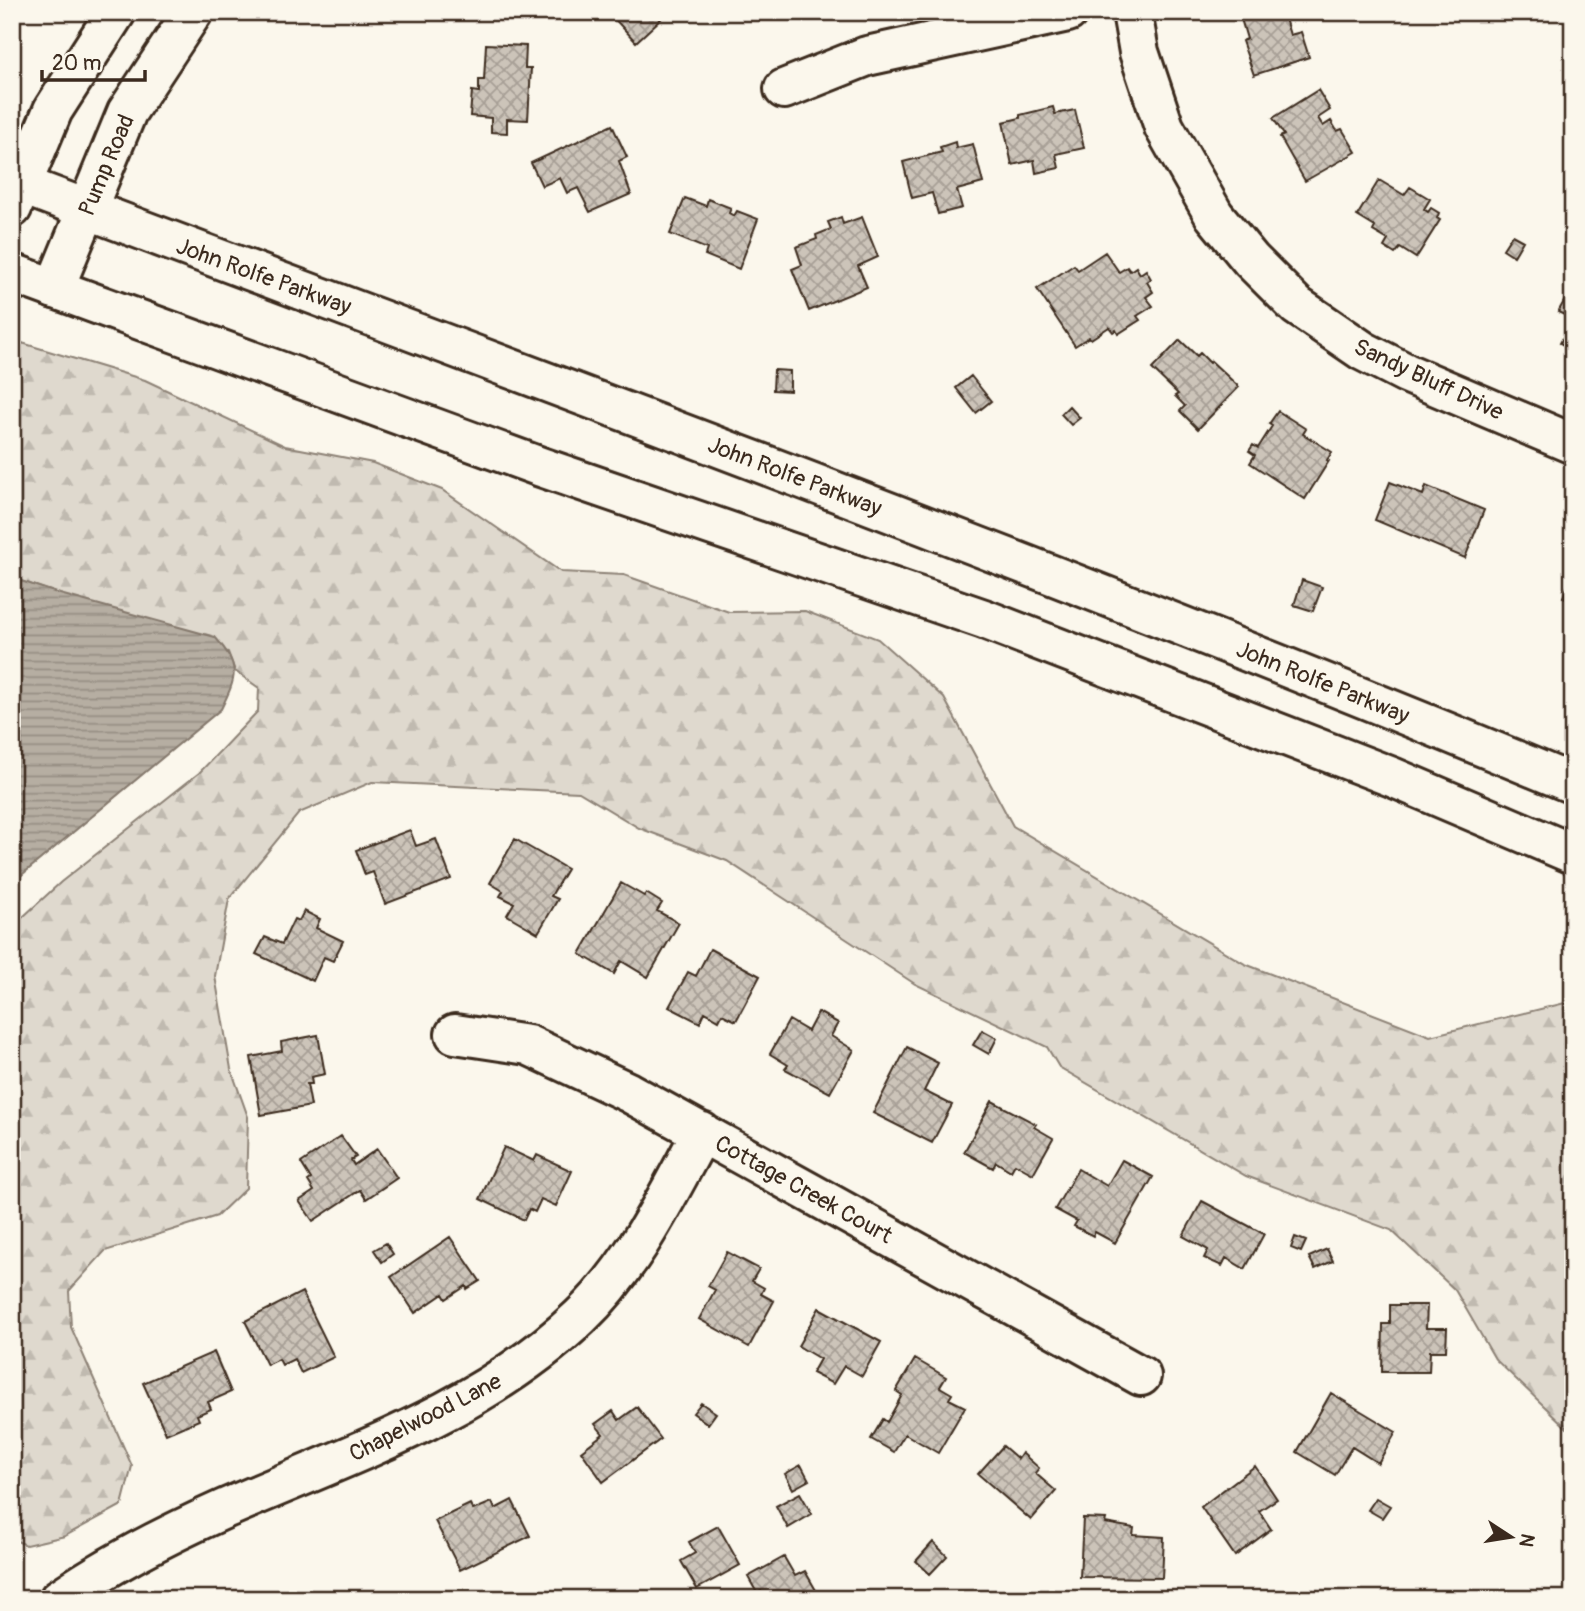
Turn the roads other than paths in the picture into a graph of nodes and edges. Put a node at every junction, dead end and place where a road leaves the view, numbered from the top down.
1 (116, 12) edge
2 (193, 12) edge
3 (1068, 12) edge
4 (1132, 12) edge
5 (784, 89) dead end
6 (16, 191) edge
7 (88, 209) junction
8 (12, 273) edge
9 (54, 289) junction
10 (1573, 444) edge
11 (1573, 784) edge
12 (1573, 854) edge
13 (456, 1034) dead end
14 (702, 1132) junction
15 (1141, 1376) dead end
16 (59, 1599) edge

1 - 6 main road
2 - 7 main road, Pump Road
3 - 5 main road
4 - 10 main road, Sandy Bluff Drive
6 - 7 main road, John Rolfe Parkway
7 - 9 main road, Pump Road
7 - 11 main road, John Rolfe Parkway
8 - 9 main road
9 - 12 main road
13 - 14 main road, Cottage Creek Court
14 - 15 main road, Cottage Creek Court
14 - 16 main road, Chapelwood Lane

